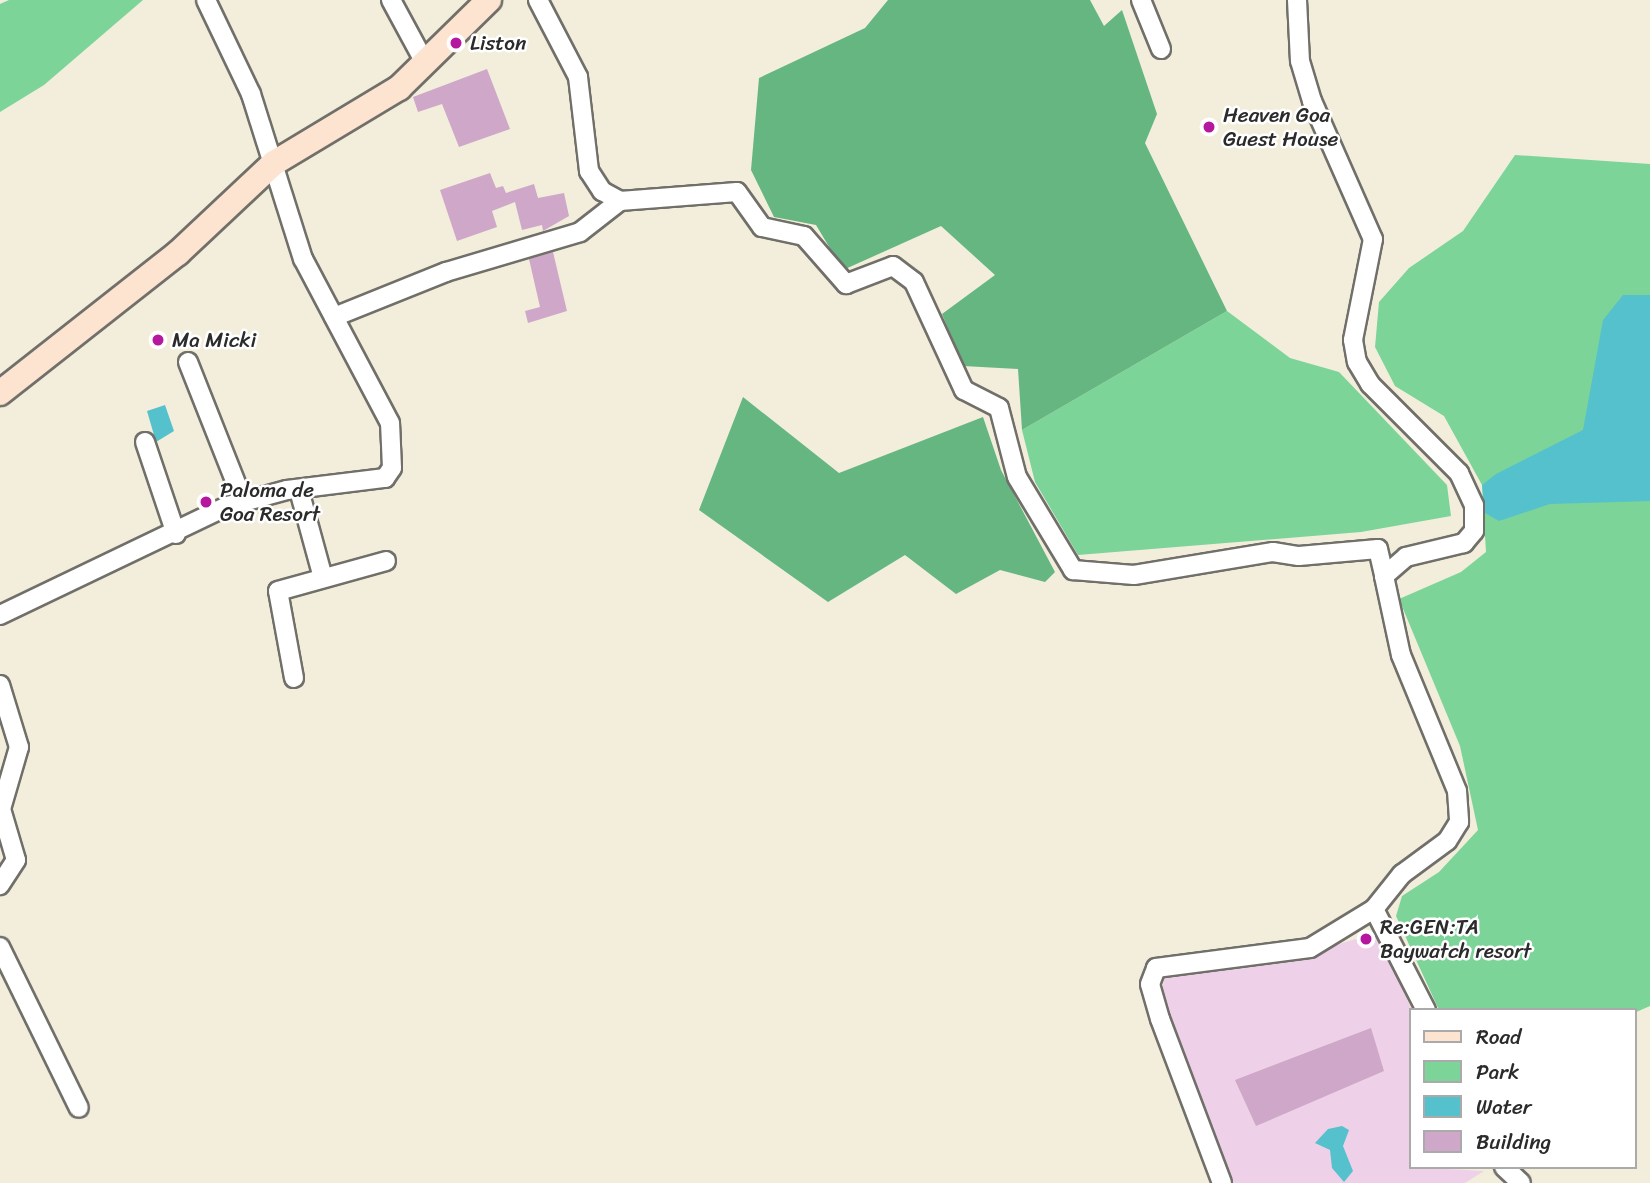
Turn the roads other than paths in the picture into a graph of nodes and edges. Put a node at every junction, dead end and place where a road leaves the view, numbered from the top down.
1 (206, 0) edge
2 (391, 0) edge
3 (489, 0) edge
4 (538, 0) edge
5 (1141, 0) edge
6 (1297, 0) edge
7 (1161, 49) dead end
8 (425, 63) junction
9 (274, 163) junction
10 (620, 201) junction
11 (334, 317) junction
12 (188, 362) dead end
13 (0, 393) edge
14 (145, 442) dead end
15 (299, 490) junction
16 (243, 501) junction
17 (176, 534) junction
18 (386, 561) dead end
19 (1384, 576) junction
20 (323, 578) junction
21 (0, 615) edge
22 (294, 678) dead end
23 (0, 685) edge
24 (0, 885) edge
25 (1374, 909) junction
26 (0, 947) edge
27 (1425, 1008) edge
28 (79, 1108) dead end
29 (1506, 1169) edge
30 (1222, 1183) edge
31 (1521, 1183) edge

1 - 9 street
2 - 8 street
3 - 8 street
4 - 10 street
5 - 7 street
6 - 19 street
8 - 9 street
9 - 11 street
9 - 13 street
10 - 11 street
10 - 19 street
11 - 15 street
12 - 16 street
14 - 17 street
15 - 16 street
15 - 20 street
16 - 17 street
17 - 21 street
18 - 20 street
19 - 25 street
20 - 22 street
23 - 24 street
25 - 27 street
25 - 30 street
26 - 28 street
29 - 31 street

